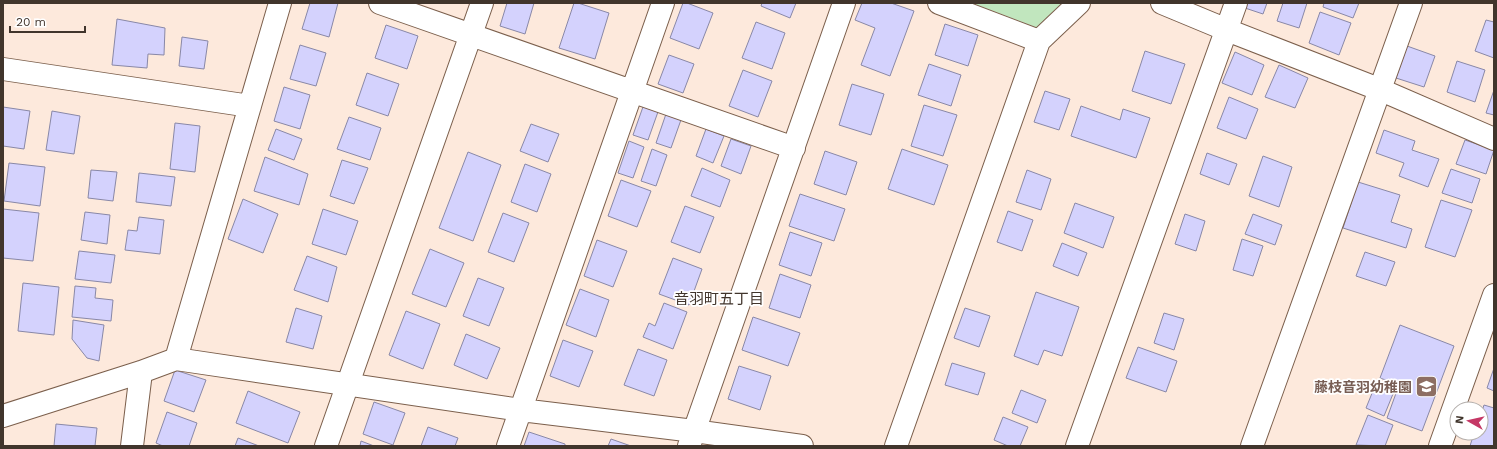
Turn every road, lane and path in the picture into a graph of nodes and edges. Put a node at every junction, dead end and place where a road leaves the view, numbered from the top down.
1 (280, 3) edge
2 (380, 3) edge
3 (482, 3) edge
4 (663, 3) edge
5 (844, 3) edge
6 (939, 3) edge
7 (1079, 3) edge
8 (1162, 3) edge
9 (1236, 3) edge
10 (1411, 3) edge
11 (1226, 30) junction
12 (470, 36) junction
13 (1039, 41) junction
14 (3, 70) edge
15 (1381, 90) junction
16 (632, 92) junction
17 (250, 106) junction
18 (1494, 139) edge
19 (794, 148) junction
20 (1494, 295) edge
21 (176, 359) junction
22 (141, 372) junction
23 (348, 384) junction
24 (521, 410) junction
25 (3, 416) edge
26 (692, 439) edge
27 (132, 446) edge
28 (326, 446) edge
29 (508, 446) edge
30 (802, 446) edge
31 (896, 446) edge
32 (1077, 446) edge
33 (1252, 446) edge
34 (1440, 446) edge

1 - 17 street
2 - 12 street
3 - 12 street
4 - 16 street
5 - 19 street
6 - 13 street
7 - 13 street
8 - 11 street
9 - 11 street
10 - 15 street
11 - 15 street
11 - 32 street
12 - 16 street
12 - 23 street
13 - 31 street
14 - 17 street
15 - 18 street
15 - 33 street
16 - 19 street
16 - 24 street
17 - 21 street
19 - 26 street
20 - 34 street
21 - 22 street
21 - 23 street
22 - 25 street
22 - 27 street
23 - 24 street
23 - 28 street
24 - 26 street
24 - 29 street
26 - 30 street

